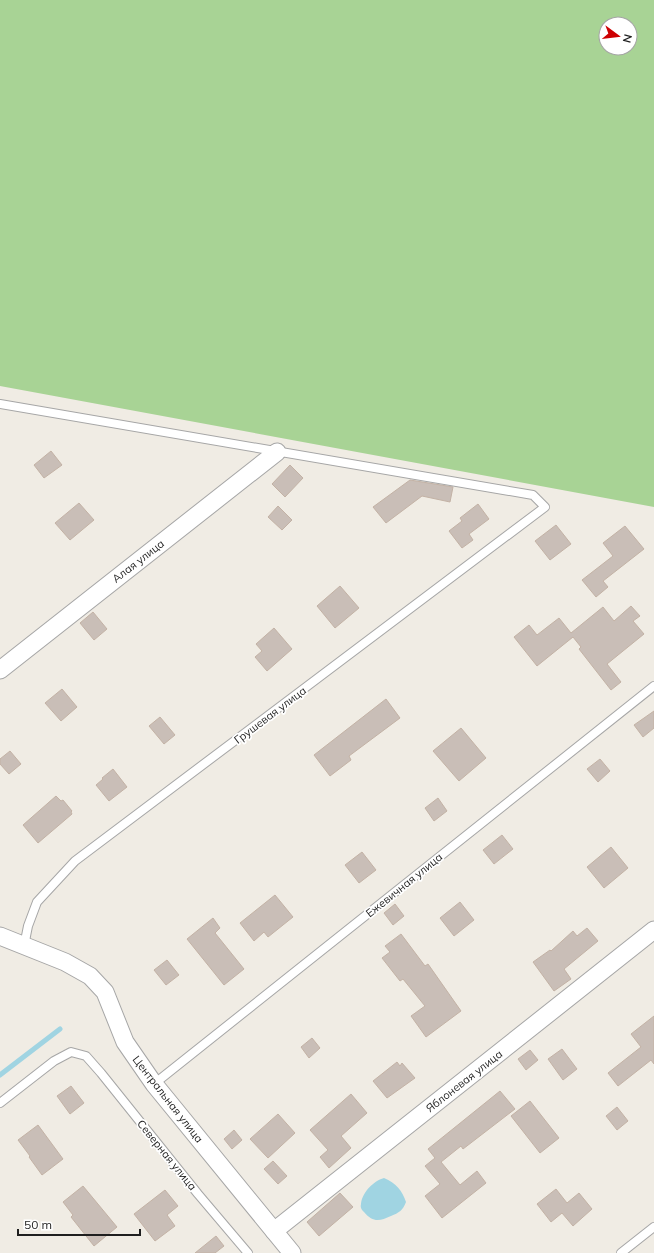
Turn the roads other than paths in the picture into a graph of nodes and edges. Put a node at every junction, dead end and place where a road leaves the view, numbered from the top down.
1 (0, 404) edge
2 (277, 452) junction
3 (0, 670) edge
4 (654, 686) edge
5 (654, 930) edge
6 (0, 936) edge
7 (24, 946) junction
8 (154, 1084) junction
9 (0, 1104) edge
10 (654, 1226) edge
11 (274, 1231) junction
12 (248, 1253) edge
13 (292, 1253) edge
14 (621, 1253) edge

1 - 2 lane
2 - 3 street, Алая улица
2 - 7 lane, Грушевая улица
4 - 8 lane, Ежевичная улица
5 - 11 street, Яблоневая улица
6 - 7 street, Центральная улица
7 - 8 street, Центральная улица
8 - 11 street, Центральная улица
9 - 12 lane, Северная улица
10 - 14 lane
11 - 13 street, Центральная улица

